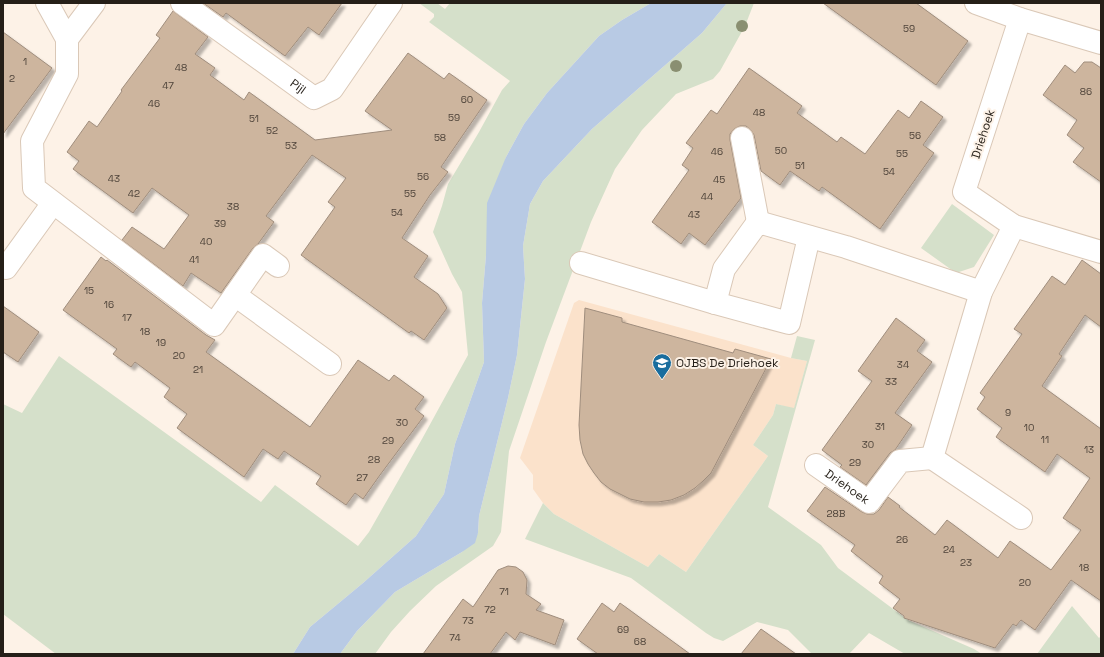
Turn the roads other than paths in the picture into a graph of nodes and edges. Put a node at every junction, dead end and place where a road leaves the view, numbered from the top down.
1 (47, 3) edge
2 (94, 3) edge
3 (182, 3) edge
4 (391, 3) edge
5 (976, 3) edge
6 (1020, 19) junction
7 (67, 39) junction
8 (1101, 43) edge
9 (742, 138) dead end
10 (53, 203) junction
11 (758, 222) junction
12 (1014, 226) junction
13 (809, 237) junction
14 (1101, 252) edge
15 (581, 264) dead end
16 (278, 266) dead end
17 (6, 268) dead end
18 (981, 292) junction
19 (235, 295) junction
20 (715, 303) junction
21 (330, 364) dead end
22 (932, 458) junction
23 (816, 465) dead end
24 (1021, 518) dead end

1 - 7 street
2 - 7 street
3 - 4 street, Pijl
5 - 6 street
6 - 8 street
6 - 12 street, Driehoek
7 - 10 street
9 - 11 street
10 - 17 street
10 - 19 street
11 - 13 street
11 - 20 street
12 - 14 street, Driehoek
12 - 18 street
13 - 18 street
13 - 20 street
15 - 20 street
16 - 19 street
18 - 22 street
19 - 21 street
22 - 23 street, Driehoek
22 - 24 street

